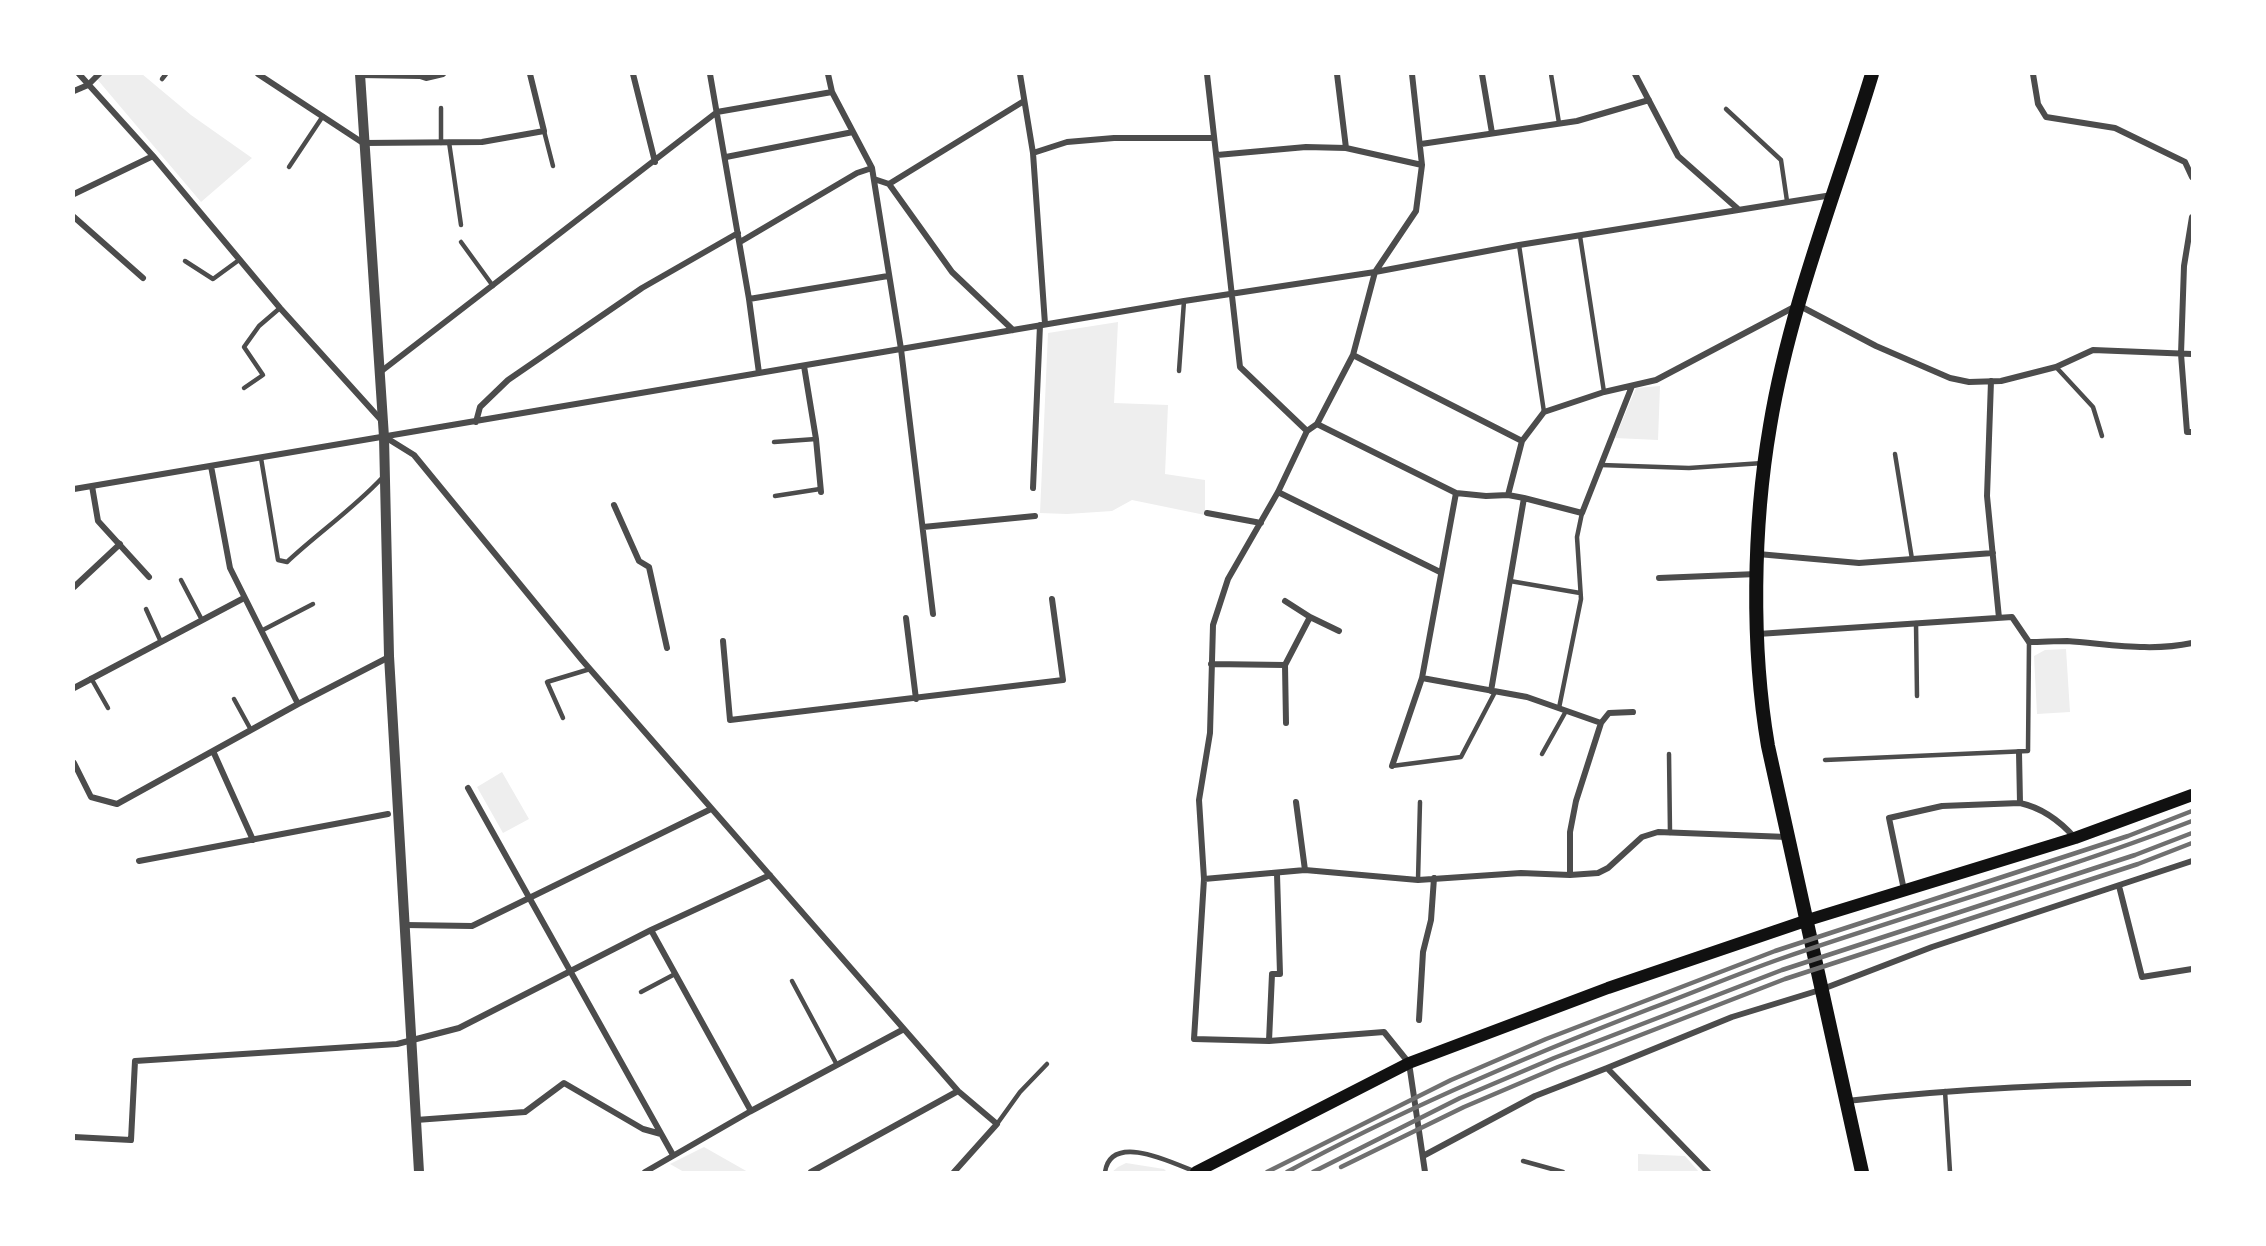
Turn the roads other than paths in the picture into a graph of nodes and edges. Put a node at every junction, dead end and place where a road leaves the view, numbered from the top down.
1 (79, 74) edge
2 (99, 74) edge
3 (166, 74) edge
4 (258, 74) edge
5 (360, 74) edge
6 (443, 74) edge
7 (530, 74) edge
8 (633, 74) edge
9 (710, 74) edge
10 (828, 74) edge
11 (1020, 74) edge
12 (1207, 74) edge
13 (1337, 74) edge
14 (1412, 74) edge
15 (1482, 74) edge
16 (1551, 74) edge
17 (1635, 74) edge
18 (1872, 74) edge
19 (2033, 74) edge
20 (162, 79) dead end
21 (88, 85) junction
22 (74, 91) edge
23 (832, 92) junction
24 (1649, 100) junction
25 (1024, 101) junction
26 (441, 108) dead end
27 (1726, 109) dead end
28 (717, 112) junction
29 (323, 116) junction
30 (1559, 123) junction
31 (544, 131) junction
32 (853, 132) junction
33 (1492, 133) junction
34 (1214, 138) junction
35 (449, 142) junction
36 (363, 143) junction
37 (441, 143) junction
38 (1421, 144) junction
39 (1346, 148) junction
40 (1033, 153) junction
41 (1217, 155) junction
42 (153, 156) junction
43 (726, 157) junction
44 (654, 162) junction
45 (1422, 165) junction
46 (553, 166) dead end
47 (289, 167) dead end
48 (872, 168) junction
49 (2193, 177) edge
50 (874, 179) junction
51 (889, 184) junction
52 (74, 194) edge
53 (1833, 194) junction
54 (1787, 201) junction
55 (1738, 209) junction
56 (74, 217) edge
57 (2193, 217) edge
58 (461, 225) dead end
59 (738, 233) junction
60 (1580, 236) junction
61 (461, 242) dead end
62 (740, 242) junction
63 (1519, 245) junction
64 (239, 260) junction
65 (185, 261) dead end
66 (1375, 272) junction
67 (888, 276) junction
68 (144, 278) dead end
69 (493, 286) junction
70 (1231, 293) junction
71 (749, 299) junction
72 (1184, 301) junction
73 (1798, 305) junction
74 (280, 308) junction
75 (1043, 324) junction
76 (1013, 330) junction
77 (901, 349) junction
78 (2181, 354) junction
79 (2193, 354) edge
80 (1353, 355) junction
81 (804, 366) junction
82 (2056, 367) junction
83 (1179, 371) dead end
84 (759, 373) junction
85 (379, 374) junction
86 (1991, 381) junction
87 (1632, 386) junction
88 (244, 388) dead end
89 (1604, 392) junction
90 (1544, 412) junction
91 (383, 421) junction
92 (476, 422) junction
93 (1317, 424) junction
94 (1307, 431) junction
95 (2193, 432) edge
96 (2102, 436) dead end
97 (384, 437) junction
98 (816, 439) junction
99 (1522, 441) junction
100 (774, 442) dead end
101 (1895, 454) dead end
102 (261, 458) junction
103 (1764, 463) junction
104 (1601, 465) junction
105 (211, 466) junction
106 (384, 476) junction
107 (93, 486) junction
108 (1033, 488) dead end
109 (74, 489) edge
110 (820, 490) joint
111 (1278, 492) junction
112 (1456, 493) junction
113 (1508, 495) junction
114 (775, 496) dead end
115 (1524, 498) junction
116 (614, 506) dead end
117 (1207, 513) dead end
118 (1582, 513) junction
119 (1035, 516) dead end
120 (1261, 523) junction
121 (923, 527) junction
122 (120, 544) junction
123 (1993, 553) junction
124 (1758, 554) junction
125 (1912, 559) junction
126 (1440, 572) junction
127 (1757, 574) junction
128 (149, 576) dead end
129 (1659, 578) dead end
130 (181, 580) dead end
131 (1510, 581) junction
132 (74, 587) edge
133 (1580, 593) junction
134 (244, 598) junction
135 (1052, 599) dead end
136 (1284, 601) dead end
137 (313, 604) dead end
138 (146, 609) dead end
139 (933, 614) dead end
140 (1310, 617) junction
141 (906, 618) dead end
142 (1999, 618) junction
143 (202, 620) junction
144 (1916, 623) junction
145 (261, 631) junction
146 (1339, 632) dead end
147 (1758, 634) junction
148 (723, 641) dead end
149 (161, 642) junction
150 (2029, 642) junction
151 (2193, 643) edge
152 (667, 648) dead end
153 (389, 656) junction
154 (1211, 664) junction
155 (1285, 665) junction
156 (590, 669) junction
157 (91, 678) junction
158 (1422, 678) junction
159 (74, 688) edge
160 (1493, 691) junction
161 (1917, 696) dead end
162 (234, 699) dead end
163 (916, 699) junction
164 (298, 704) junction
165 (108, 708) dead end
166 (1559, 708) junction
167 (1566, 711) junction
168 (1634, 712) dead end
169 (563, 718) dead end
170 (1286, 723) dead end
171 (1601, 723) junction
172 (251, 730) junction
173 (213, 751) junction
174 (2019, 752) junction
175 (1542, 754) dead end
176 (1669, 754) dead end
177 (1825, 760) dead end
178 (74, 763) edge
179 (1392, 766) joint
180 (468, 788) dead end
181 (2193, 795) edge
182 (1296, 802) dead end
183 (1420, 802) dead end
184 (2020, 802) junction
185 (711, 809) junction
186 (388, 814) dead end
187 (1670, 833) junction
188 (1787, 837) junction
189 (2075, 838) junction
190 (253, 840) junction
191 (139, 861) dead end
192 (2193, 861) edge
193 (1305, 870) junction
194 (1277, 874) junction
195 (770, 875) junction
196 (1569, 875) junction
197 (1434, 878) junction
198 (1204, 879) junction
199 (1418, 880) junction
200 (2120, 886) junction
201 (1904, 890) junction
202 (529, 898) junction
203 (1808, 920) junction
204 (405, 925) junction
205 (651, 930) junction
206 (2193, 969) edge
207 (570, 971) junction
208 (675, 974) junction
209 (792, 981) dead end
210 (1820, 990) junction
211 (641, 992) dead end
212 (1419, 1020) dead end
213 (904, 1029) junction
214 (411, 1041) junction
215 (1269, 1041) junction
216 (1409, 1063) junction
217 (1047, 1064) dead end
218 (837, 1065) junction
219 (1607, 1068) junction
220 (2193, 1083) edge
221 (958, 1091) junction
222 (1945, 1091) junction
223 (1846, 1101) junction
224 (751, 1112) junction
225 (416, 1120) junction
226 (997, 1124) junction
227 (661, 1134) junction
228 (74, 1137) edge
229 (673, 1155) junction
230 (1423, 1156) junction
231 (1523, 1161) dead end
232 (1196, 1172) edge
233 (420, 1173) edge
234 (645, 1173) edge
235 (811, 1173) edge
236 (954, 1173) edge
237 (1105, 1173) edge
238 (1425, 1173) edge
239 (1563, 1173) edge
240 (1708, 1173) edge
241 (1862, 1173) edge
242 (1950, 1173) edge

1 - 21 street
2 - 21 street
3 - 20 lane
4 - 29 street
5 - 6 street
5 - 36 street
7 - 31 street
8 - 44 street
9 - 28 street
10 - 23 street
11 - 25 street
12 - 34 street
13 - 39 street
14 - 38 street
15 - 33 street
16 - 30 lane
17 - 24 street
18 - 53 main road
19 - 49 street
21 - 22 street
21 - 42 street
23 - 28 street
23 - 32 street
24 - 30 street
24 - 55 street
25 - 40 street
25 - 51 street
26 - 37 lane
27 - 54 lane
28 - 43 street
28 - 44 street
29 - 36 street
29 - 47 lane
30 - 33 street
31 - 35 street
31 - 46 lane
32 - 43 street
32 - 48 street
33 - 38 street
34 - 40 street
34 - 41 street
35 - 37 street
35 - 58 lane
36 - 37 street
36 - 85 street
38 - 45 street
39 - 41 street
39 - 45 street
40 - 75 street
41 - 70 street
42 - 52 street
42 - 64 street
43 - 59 street
44 - 69 street
45 - 66 street
48 - 50 street
48 - 62 street
50 - 51 street
50 - 67 street
51 - 76 street
53 - 54 street
53 - 73 main road
54 - 55 street
55 - 60 street
56 - 68 street
57 - 78 street
59 - 62 street
59 - 92 street
60 - 63 street
60 - 89 lane
61 - 69 lane
62 - 71 street
63 - 66 street
63 - 90 lane
64 - 65 lane
64 - 74 street
66 - 70 street
66 - 80 street
67 - 71 street
67 - 77 street
69 - 85 street
70 - 72 street
70 - 94 street
71 - 84 street
72 - 75 street
72 - 83 lane
73 - 86 street
73 - 87 street
73 - 103 main road
74 - 88 lane
74 - 91 street
75 - 76 street
75 - 108 street
76 - 77 street
77 - 81 street
77 - 121 street
78 - 79 street
78 - 82 street
78 - 95 street
80 - 93 street
80 - 99 street
81 - 84 street
81 - 98 street
82 - 86 street
82 - 96 lane
84 - 92 street
85 - 91 street
86 - 123 street
87 - 89 street
87 - 104 street
89 - 90 street
90 - 99 street
91 - 97 street
92 - 97 street
93 - 94 street
93 - 112 street
94 - 111 street
97 - 102 street
97 - 106 street
97 - 156 street
98 - 100 lane
98 - 110 street
99 - 113 street
101 - 125 lane
102 - 105 street
102 - 106 lane
103 - 104 lane
103 - 124 main road
104 - 118 street
105 - 107 street
105 - 134 street
106 - 153 street
107 - 109 street
107 - 122 street
110 - 114 lane
111 - 120 street
111 - 126 street
112 - 113 street
112 - 126 street
113 - 115 street
115 - 118 street
115 - 131 street
116 - 152 street
117 - 120 street
118 - 133 lane
119 - 121 street
120 - 154 street
121 - 139 street
122 - 128 street
122 - 132 street
123 - 125 street
123 - 142 street
124 - 125 street
124 - 127 main road
126 - 158 street
127 - 129 street
127 - 147 main road
130 - 143 lane
131 - 133 lane
131 - 160 street
133 - 166 lane
134 - 143 street
134 - 145 street
135 - 163 street
136 - 140 street
137 - 145 lane
138 - 149 lane
140 - 146 street
140 - 155 street
141 - 163 street
142 - 144 street
142 - 150 street
143 - 149 street
144 - 147 street
144 - 161 lane
145 - 164 street
147 - 188 main road
148 - 163 street
149 - 157 street
150 - 151 street
150 - 174 lane
153 - 164 street
153 - 204 street
154 - 155 street
154 - 198 street
155 - 170 street
156 - 169 lane
156 - 185 street
157 - 159 street
157 - 165 lane
158 - 160 street
158 - 179 street
160 - 166 street
160 - 179 lane
162 - 172 lane
164 - 172 street
166 - 167 street
167 - 171 street
167 - 175 lane
168 - 171 street
171 - 196 street
172 - 173 street
173 - 178 street
173 - 190 street
174 - 177 lane
174 - 184 street
176 - 187 lane
180 - 202 street
181 - 189 main road
182 - 193 street
183 - 199 lane
184 - 189 street
184 - 201 street
185 - 195 street
185 - 202 street
186 - 190 street
187 - 188 street
187 - 196 street
188 - 203 main road
189 - 201 main road
190 - 191 street
192 - 200 street
193 - 194 street
193 - 199 street
194 - 198 street
194 - 215 street
195 - 205 street
195 - 213 street
196 - 197 street
197 - 199 street
197 - 212 street
198 - 215 street
200 - 206 street
200 - 210 street
201 - 203 main road
202 - 204 street
202 - 207 street
203 - 210 main road
203 - 216 main road
204 - 214 street
205 - 207 street
205 - 208 street
207 - 214 street
207 - 227 street
208 - 211 lane
208 - 224 street
209 - 218 lane
210 - 219 street
210 - 223 main road
213 - 218 street
213 - 221 street
214 - 225 street
214 - 228 street
215 - 216 street
216 - 230 street
216 - 232 main road
217 - 226 lane
218 - 224 street
219 - 230 street
219 - 240 street
220 - 222 street
221 - 226 street
221 - 235 street
222 - 223 street
222 - 242 lane
223 - 241 main road
224 - 229 street
225 - 227 street
225 - 233 street
226 - 236 street
227 - 229 street
229 - 234 street
230 - 238 street
231 - 239 lane
232 - 237 lane

